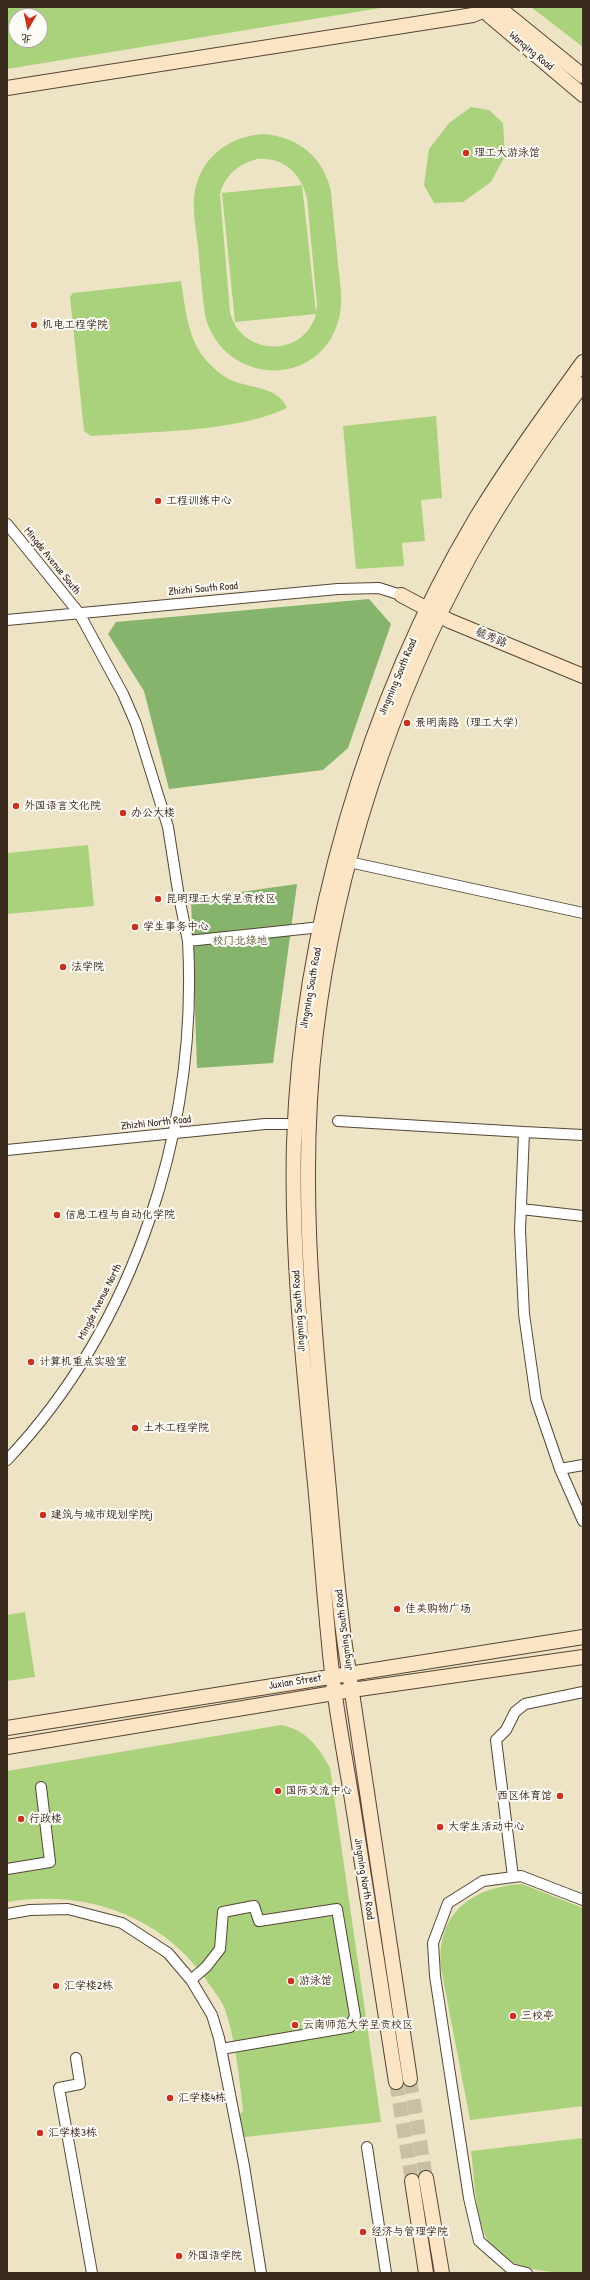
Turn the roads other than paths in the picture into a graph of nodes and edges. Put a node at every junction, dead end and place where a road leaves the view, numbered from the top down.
1 (488, 8) edge
2 (583, 76) edge
3 (7, 88) edge
4 (583, 95) edge
5 (583, 362) edge
6 (583, 384) edge
7 (7, 524) edge
8 (401, 595) joint
9 (79, 613) junction
10 (433, 613) junction
11 (7, 620) edge
12 (583, 676) edge
13 (349, 862) junction
14 (583, 913) edge
15 (322, 927) junction
16 (188, 941) junction
17 (338, 1121) dead end
18 (302, 1124) junction
19 (524, 1132) junction
20 (173, 1133) junction
21 (583, 1135) edge
22 (7, 1150) edge
23 (521, 1209) junction
24 (583, 1216) edge
25 (7, 1460) edge
26 (583, 1465) edge
27 (560, 1469) junction
28 (583, 1521) edge
29 (583, 1637) edge
30 (583, 1656) edge
31 (349, 1673) junction
32 (332, 1676) junction
33 (352, 1690) junction
34 (335, 1692) junction
35 (583, 1692) edge
36 (7, 1728) edge
37 (7, 1747) edge
38 (41, 1787) dead end
39 (7, 1869) edge
40 (513, 1877) junction
41 (583, 1900) edge
42 (7, 1914) edge
43 (191, 1980) junction
44 (221, 2050) junction
45 (76, 2058) dead end
46 (410, 2079) tunnel mouth
47 (396, 2082) tunnel mouth
48 (367, 2147) dead end
49 (426, 2178) tunnel mouth
50 (412, 2181) tunnel mouth
51 (509, 2271) edge
52 (92, 2273) edge
53 (261, 2273) edge
54 (386, 2273) edge
55 (426, 2273) edge
56 (442, 2273) edge
57 (527, 2273) edge

1 - 2 street, Wanqing Road
1 - 3 street
1 - 4 street, Wanqing Road
5 - 10 street, Jingming South Road
6 - 10 street, Jingming South Road
7 - 9 street, Mingde Avenue South
8 - 9 street, Zhizhi South Road
8 - 10 street, 毓秀路
9 - 11 street, Zhizhi South Road
9 - 16 street, Mingde Avenue South
10 - 12 street, 毓秀路
10 - 13 street, Jingming South Road
10 - 15 street, Jingming South Road
13 - 14 street
13 - 18 street, Jingming South Road
15 - 16 street
15 - 18 street, Jingming South Road
16 - 20 street, Mingde Avenue North
17 - 19 street
18 - 20 street, Zhizhi North Road
18 - 31 street, Jingming South Road
18 - 32 street, Jingming South Road
19 - 21 street
19 - 23 street
20 - 22 street, Zhizhi North Road
20 - 25 street, Mingde Avenue North
23 - 24 street
23 - 27 street
26 - 27 street
27 - 28 street
29 - 31 street, Juxian Street
30 - 33 street, Juxian Street
31 - 32 street, Juxian Street
31 - 33 street, Jingming South Road
32 - 34 street, Jingming North Road
32 - 36 street, Juxian Street
33 - 34 street, Juxian Street
33 - 46 street, Jingming North Road
34 - 37 street, Juxian Street
34 - 47 street, Jingming North Road
35 - 40 street
38 - 39 street
40 - 41 street
40 - 51 street
42 - 43 street
43 - 44 street
43 - 44 street
44 - 53 street
45 - 52 street
48 - 54 street
49 - 56 street
50 - 55 street
51 - 57 street

